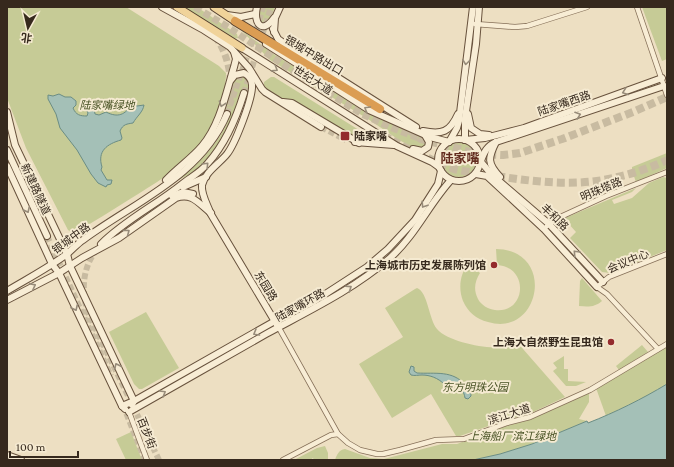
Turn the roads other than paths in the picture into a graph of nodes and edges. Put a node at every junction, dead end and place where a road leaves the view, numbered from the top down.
1 (162, 7) edge
2 (177, 7) edge
3 (210, 7) edge
4 (214, 7) edge
5 (257, 7) edge
6 (280, 7) edge
7 (473, 7) edge
8 (480, 7) edge
9 (587, 7) edge
10 (636, 7) edge
11 (255, 14) junction
12 (274, 18) junction
13 (235, 21) joint
14 (475, 24) junction
15 (273, 29) junction
16 (230, 47) junction
17 (242, 48) joint
18 (284, 50) junction
19 (664, 77) edge
20 (229, 83) junction
21 (666, 85) edge
22 (244, 93) tunnel mouth
23 (667, 95) edge
24 (280, 102) junction
25 (467, 105) junction
26 (460, 108) junction
27 (380, 109) tunnel mouth
28 (7, 112) edge
29 (227, 114) tunnel mouth
30 (7, 127) edge
31 (321, 127) tunnel mouth
32 (423, 132) junction
33 (501, 134) junction
34 (346, 140) tunnel mouth
35 (465, 140) junction
36 (449, 142) junction
37 (496, 142) junction
38 (359, 143) junction
39 (15, 145) junction
40 (399, 147) junction
41 (7, 150) edge
42 (481, 161) junction
43 (7, 165) edge
44 (440, 169) junction
45 (667, 172) edge
46 (476, 174) junction
47 (206, 177) junction
48 (451, 180) junction
49 (176, 190) junction
50 (512, 192) junction
51 (145, 200) junction
52 (157, 202) junction
53 (211, 213) junction
54 (547, 226) junction
55 (47, 236) tunnel mouth
56 (101, 244) tunnel mouth
57 (67, 254) junction
58 (667, 254) edge
59 (52, 264) junction
60 (70, 266) junction
61 (59, 273) junction
62 (603, 282) junction
63 (597, 287) junction
64 (7, 291) edge
65 (607, 294) junction
66 (7, 300) edge
67 (275, 321) junction
68 (279, 328) junction
69 (667, 344) edge
70 (658, 349) junction
71 (134, 401) junction
72 (122, 406) junction
73 (129, 412) junction
74 (338, 434) junction
75 (7, 455) edge
76 (21, 460) edge
77 (147, 460) edge
78 (283, 460) edge

1 - 16 main road
2 - 17 main road, 世纪大道
32 -> 3 main road, 世纪大道
4 - 11 main road
4 - 13 main road
5 - 11 main road
6 - 12 main road
7 - 14 main road
8 - 14 main road
9 - 14 street
10 - 19 street
11 - 12 main road
12 - 15 main road
13 - 18 highway, 银城中路出口
14 - 25 main road
14 -> 26 main road
15 - 18 main road
15 - 32 main road
16 - 20 main road
16 - 24 main road
17 -> 40 main road, 世纪大道
18 - 27 highway, 银城中路出口
19 - 21 street
19 -> 33 main road, 陆家嘴西路
20 - 47 main road
20 -> 51 main road
21 - 23 street
37 -> 21 main road, 陆家嘴西路
49 -> 22 main road
24 - 31 main road
24 - 38 main road
25 - 33 main road
25 - 35 main road
26 - 32 main road
26 - 36 main road
28 - 39 main road
29 - 51 main road
30 - 39 main road
32 - 36 main road, 世纪大道
32 - 40 main road
33 - 35 main road, 陆家嘴西路
34 - 38 main road
35 - 36 main road
35 - 42 main road
36 - 44 main road
37 - 42 main road, 陆家嘴西路
37 - 50 main road
38 - 40 main road
39 - 57 main road
40 - 44 main road, 世纪大道
41 - 55 main road, 新建路隧道
42 - 46 main road
42 - 50 main road, 丰和路
43 -> 59 main road
44 - 48 main road
44 -> 67 main road, 陆家嘴环路
45 - 54 street, 明珠塔路
46 - 48 main road
46 - 54 main road, 丰和路
47 - 49 main road
47 - 53 main road
68 -> 48 main road, 陆家嘴环路
49 - 52 main road
50 - 54 main road, 丰和路
51 - 57 main road, 银城中路
52 - 53 main road
52 - 56 main road
60 -> 53 main road, 银城中路
53 - 67 main road, 东园路
62 -> 54 main road, 丰和路
54 - 63 main road, 丰和路
57 - 59 main road, 银城中路
57 - 60 main road
58 - 62 street, 会议中心
59 - 61 main road
59 - 64 main road, 银城中路
60 - 61 main road, 银城中路
71 -> 60 main road
66 -> 61 main road, 银城中路
61 -> 72 main road
62 - 63 street, 会议中心
62 - 65 street, 丰和路
63 - 65 street, 丰和路
65 - 70 street, 丰和路
67 - 68 main road, 东园路
67 -> 71 main road, 陆家嘴环路
73 -> 68 main road, 陆家嘴环路
68 - 74 street, 东园路
69 - 70 street, 滨江大道
70 - 74 street, 滨江大道
71 - 72 main road, 陆家嘴环路
71 - 73 main road
72 - 73 main road
73 - 77 street, 百步街
74 - 78 street
75 - 76 main road

